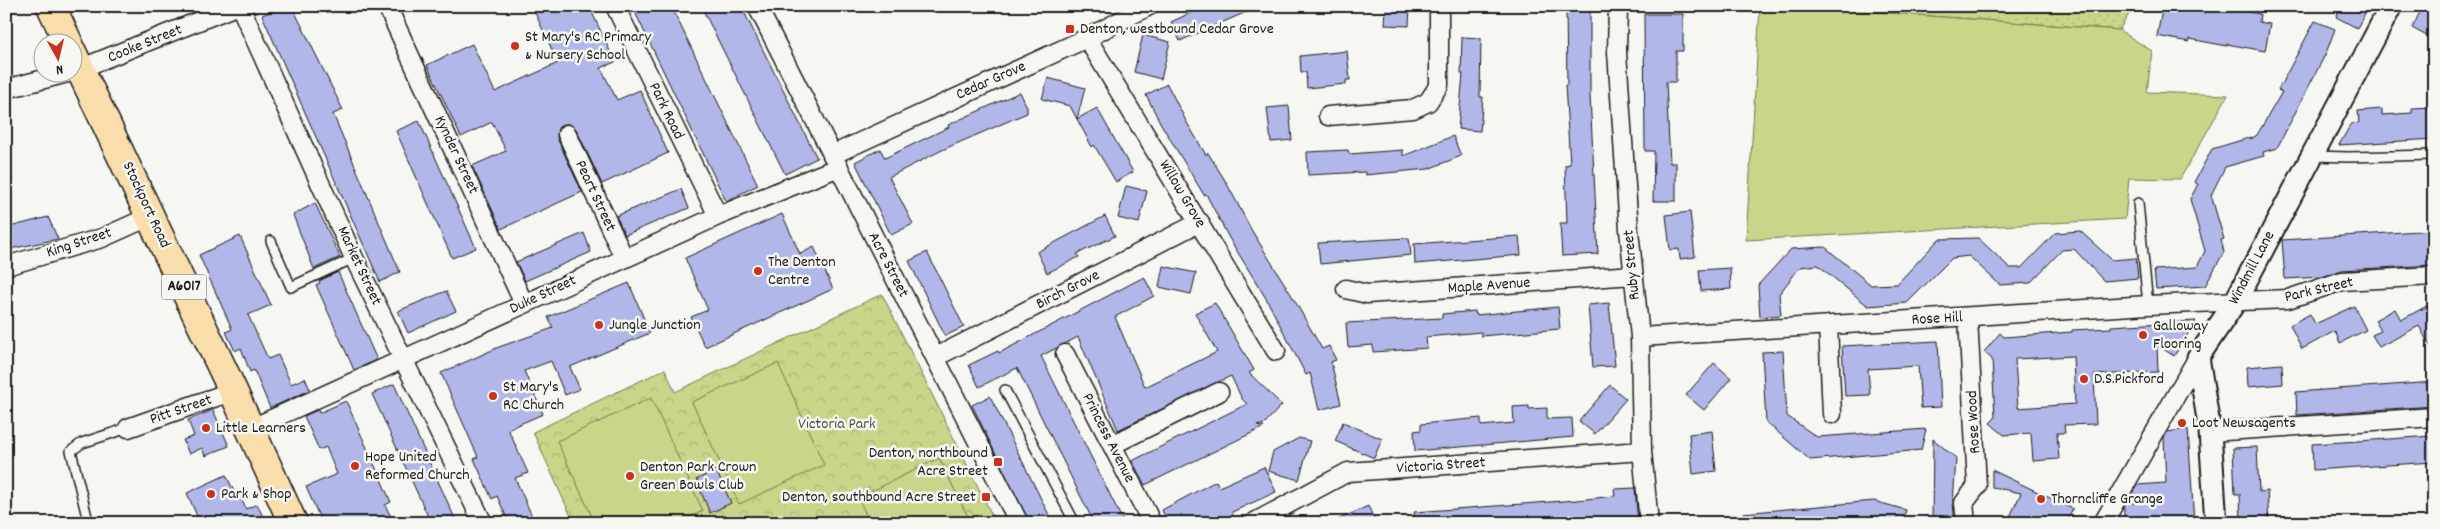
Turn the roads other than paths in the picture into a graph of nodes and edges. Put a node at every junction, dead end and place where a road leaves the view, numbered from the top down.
1 (51, 6) edge
2 (236, 6) edge
3 (240, 6) edge
4 (387, 6) edge
5 (614, 6) edge
6 (757, 6) edge
7 (1149, 6) edge
8 (1439, 6) edge
9 (1618, 6) edge
10 (2391, 6) edge
11 (63, 32) edge
12 (1087, 38) junction
13 (82, 64) edge
14 (32, 81) edge
15 (82, 82) edge
16 (6, 89) edge
17 (1328, 116) dead end
18 (567, 134) dead end
19 (2434, 155) edge
20 (2312, 156) junction
21 (835, 161) junction
22 (2138, 203) dead end
23 (151, 216) junction
24 (718, 216) junction
25 (1200, 222) junction
26 (270, 241) dead end
27 (354, 258) junction
28 (624, 258) junction
29 (6, 266) edge
30 (1633, 276) junction
31 (2434, 276) edge
32 (1346, 289) dead end
33 (2235, 302) junction
34 (524, 304) junction
35 (2148, 305) junction
36 (1968, 318) junction
37 (1828, 326) junction
38 (1640, 337) junction
39 (1276, 351) dead end
40 (1065, 354) dead end
41 (936, 357) junction
42 (2198, 357) junction
43 (404, 360) junction
44 (1005, 390) dead end
45 (233, 391) junction
46 (1219, 392) dead end
47 (1832, 414) dead end
48 (2434, 417) edge
49 (128, 428) joint
50 (250, 429) junction
51 (2210, 432) junction
52 (1112, 445) junction
53 (1642, 451) junction
54 (88, 521) dead end
55 (293, 523) edge
56 (484, 523) edge
57 (1019, 523) edge
58 (1075, 523) edge
59 (1152, 523) edge
60 (1253, 523) edge
61 (1650, 523) edge
62 (1966, 523) edge
63 (2103, 523) edge
64 (2216, 523) edge

1 - 11 highway
2 - 13 street, Cooke Street
3 - 27 street, Market Street
4 - 34 street, Kynder Street
5 - 24 street, Park Road
6 - 21 street, Acre Street
7 - 12 street, Cedar Grove
8 - 17 street
9 - 30 street, Ruby Street
10 - 20 street, Windmill Lane
12 - 21 street, Cedar Grove
12 - 25 street, Willow Grove
14 - 16 street, Cooke Street
15 - 23 highway, Stockport Road / A6017
18 - 28 street, Peart Street
19 - 20 lane
20 - 33 street, Windmill Lane
21 - 24 street, Duke Street
21 - 41 street, Acre Street
22 - 35 lane
23 - 29 street, King Street
23 - 45 highway, Stockport Road / A6017
24 - 28 street, Duke Street
25 - 39 street, Willow Grove
25 - 41 street, Birch Grove
26 - 27 lane
27 - 43 street, Market Street
28 - 34 street, Duke Street
30 - 32 street, Maple Avenue
30 - 38 street, Ruby Street
31 - 33 street, Park Street
33 - 35 street, Rose Hill
33 - 42 street, Windmill Lane
34 - 43 street, Duke Street
35 - 36 street, Rose Hill
36 - 37 street, Rose Hill
36 - 62 street, Rose Wood
37 - 38 street, Rose Hill
37 - 47 street
38 - 53 street, Ruby Street
40 - 52 street, Princess Avenue
41 - 57 street, Acre Street
42 - 51 street
42 - 63 street, Windmill Lane
43 - 50 street, Duke Street
43 - 56 street, Market Street
44 - 58 lane
45 - 49 street, Pitt Street
45 - 50 highway, Stockport Road / A6017
46 - 52 street
48 - 51 street
49 - 54 lane
50 - 55 highway, Stockport Road / A6017
51 - 64 street
52 - 59 street, Princess Avenue
53 - 60 street, Victoria Street
53 - 61 street, Ruby Street

